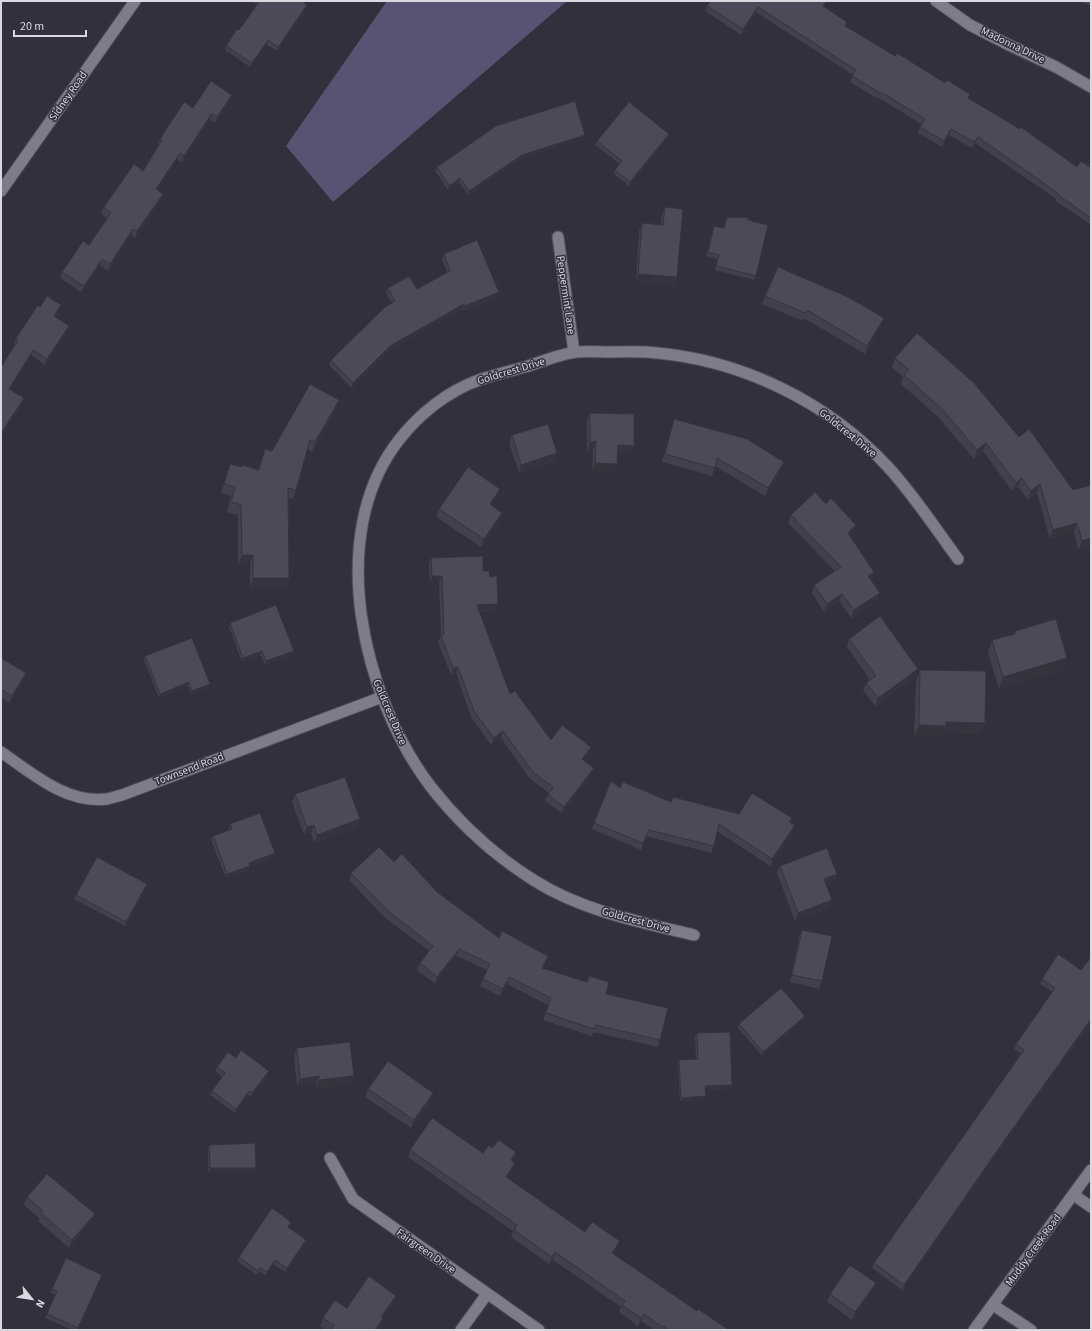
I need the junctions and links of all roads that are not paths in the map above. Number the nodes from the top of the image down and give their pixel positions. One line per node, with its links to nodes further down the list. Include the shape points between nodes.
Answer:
1 (135, 1): 4 (street, Sidney Road)
2 (936, 1): 3 (street, Madonna Drive, via 970,24)
3 (1091, 87)
4 (1, 191)
5 (558, 237): 6 (street, Peppermint Lane)
6 (574, 352): 7 (street, Goldcrest Drive, via 655,352 700,359 754,376 814,406 852,434 887,465 910,492); 8 (street, Goldcrest Drive, via 477,380 449,395 422,416 399,440 380,469 367,500 360,534 358,565 360,605 369,655)
7 (958, 559)
8 (382, 697): 9 (street, Townsend Road, via 107,799 85,798 64,793); 10 (street, Goldcrest Drive, via 405,748 430,785 458,820 491,850 537,882 577,902 619,918)
9 (1, 752)
10 (694, 936)
11 (330, 1158): 15 (street, Fairgreen Drive, via 353,1199)
12 (1091, 1170): 13 (street, Muddy Creek Road)
13 (1074, 1195): 14 (street); 16 (street, Muddy Creek Road)
14 (1091, 1207)
15 (487, 1294): 17 (street); 18 (street, Fairgreen Drive)
16 (993, 1305): 19 (street, Muddy Creek Road); 20 (street)
17 (461, 1330)
18 (539, 1330)
19 (974, 1330)
20 (1031, 1330)

